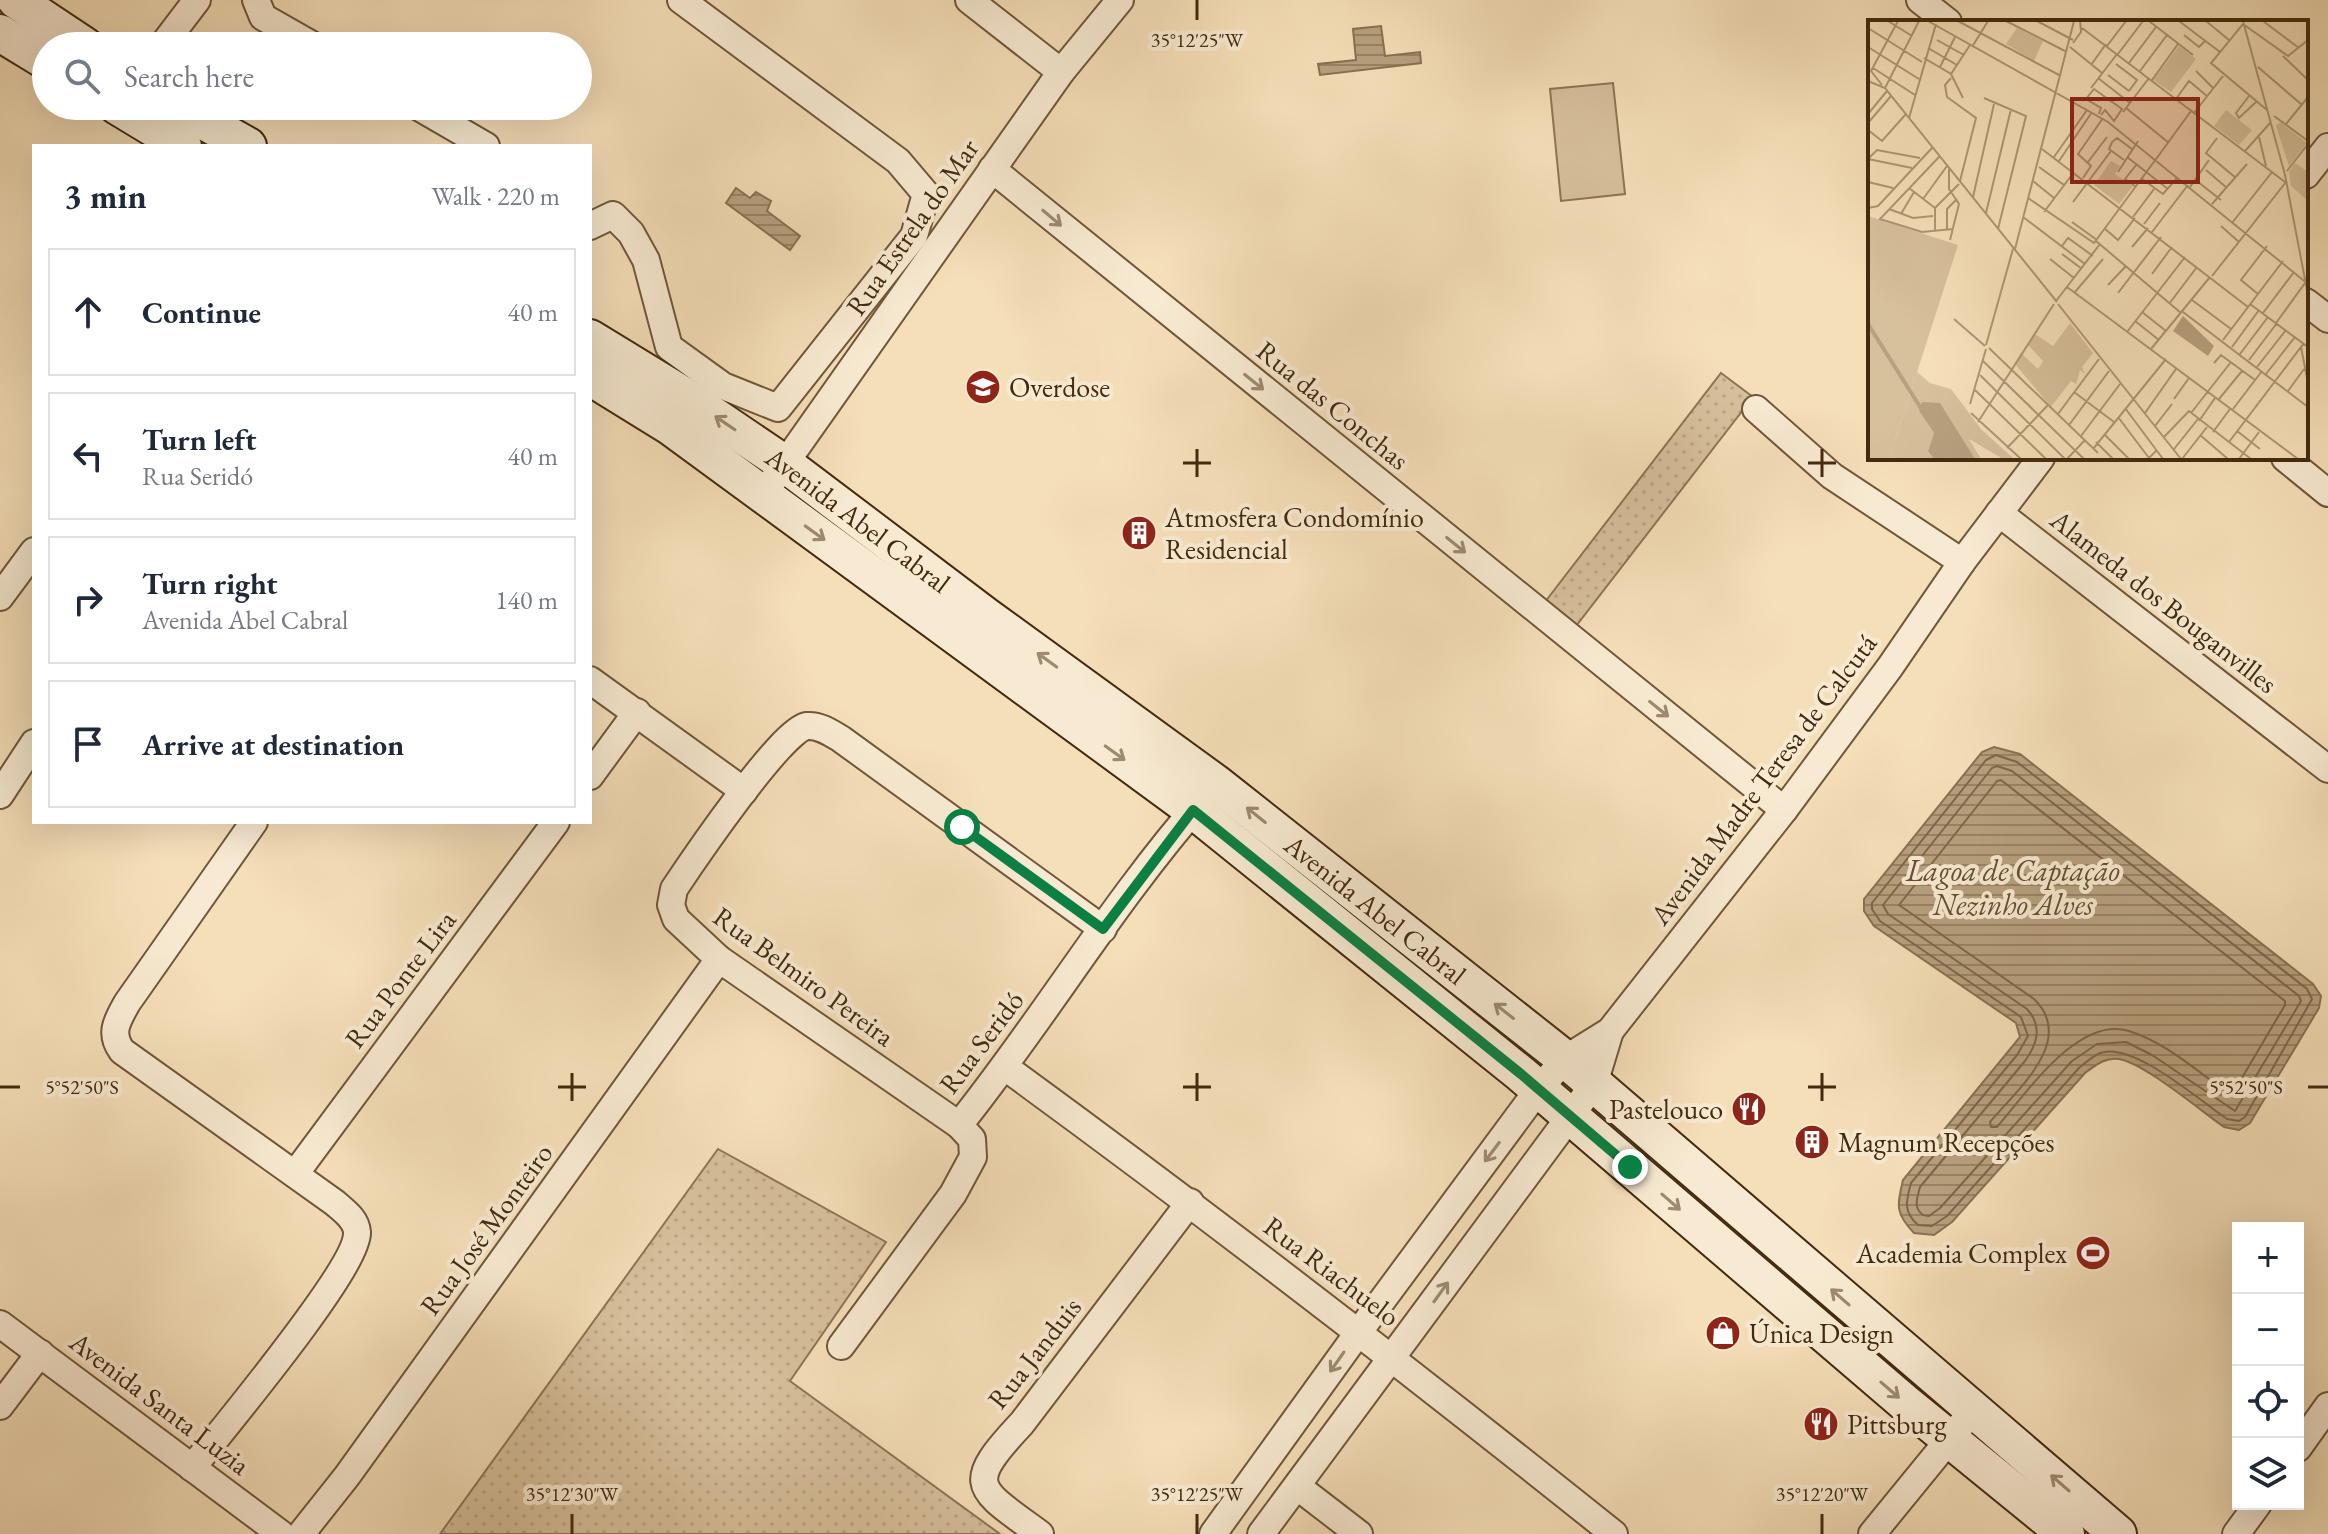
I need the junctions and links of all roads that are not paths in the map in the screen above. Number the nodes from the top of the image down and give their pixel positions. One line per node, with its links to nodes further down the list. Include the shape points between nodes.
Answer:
1 (16, 0): 9 (main road)
2 (256, 0): 11 (street, via 263,17)
3 (681, 0): 24 (street, via 898,161 926,194 914,236 778,408 723,386 669,347 646,260 631,233 613,215)
4 (969, 0): 14 (street)
5 (1120, 0): 14 (street, Rua Estrela do Mar)
6 (1920, 0): 8 (street)
7 (192, 2): 10 (street)
8 (1945, 20)
9 (64, 32)
10 (172, 32)
11 (289, 32)
12 (0, 33): 13 (main road)
13 (32, 52)
14 (1061, 72): 22 (street, Rua Estrela do Mar)
15 (141, 120): 18 (main road)
16 (202, 120): 19 (main road)
17 (441, 120): 20 (street)
18 (180, 144)
19 (244, 144)
20 (483, 144)
21 (2328, 147): 23 (street)
22 (992, 169): 33 (street, Rua Estrela do Mar); 49 (street, Rua das Conchas, one-way to 49)
23 (2308, 172)
24 (592, 225)
25 (2308, 304): 26 (street)
26 (2328, 319)
27 (592, 339): 33 (main road, Avenida Abel Cabral, one-way to 27)
28 (592, 378): 35 (main road, Avenida Abel Cabral)
29 (1756, 409): 38 (street, via 1832,476)
30 (2040, 460): 36 (street, Avenida Madre Teresa de Calcutá)
31 (2055, 460): 36 (street, Avenida Madre Teresa de Calcutá)
32 (2287, 460): 34 (street)
33 (785, 464): 35 (street, Rua Estrela do Mar); 45 (main road, Avenida Abel Cabral, one-way to 33)
34 (2328, 493)
35 (763, 494): 48 (main road, Avenida Abel Cabral, one-way to 48)
36 (2004, 517): 38 (street, Avenida Madre Teresa de Calcutá); 43 (street, Alameda dos Bouganvilles)
37 (32, 554): 39 (street)
38 (1962, 562): 49 (street, Avenida Madre Teresa de Calcutá)
39 (0, 597)
40 (592, 681): 41 (street)
41 (637, 712): 44 (street); 46 (street)
42 (32, 746): 47 (street)
43 (2328, 769)
44 (592, 773)
45 (1217, 784): 48 (street, Rua Seridó); 55 (main road, Avenida Abel Cabral, one-way to 45)
46 (744, 791): 52 (street, Rua Belmiro Pereira, via 790,734 805,726 823,728); 53 (street, Rua Belmiro Pereira, via 671,896 676,919)
47 (0, 795)
48 (1193, 810): 52 (street, Rua Seridó); 58 (main road, Avenida Abel Cabral)
49 (1784, 810): 54 (street, Avenida Madre Teresa de Calcutá)
50 (253, 824): 61 (street, via 152,963 115,1024 115,1042)
51 (555, 824): 61 (street, Rua Ponte Lira)
52 (1103, 929): 56 (street, Rua Seridó)
53 (719, 959): 60 (street, Rua Belmiro Pereira); 76 (street, Rua José Monteiro)
54 (1610, 1031): 55 (street, Avenida Madre Teresa de Calcutá); 57 (street, Avenida Madre Teresa de Calcutá)
55 (1565, 1059): 57 (main road, Avenida Abel Cabral); 58 (street, Avenida Madre Teresa de Calcutá)
56 (1005, 1067): 60 (street, Rua Seridó); 62 (street, Rua Riachuelo)
57 (1594, 1084): 59 (street, Avenida Madre Teresa de Calcutá); 70 (main road, Avenida Abel Cabral, one-way to 57)
58 (1538, 1090): 59 (main road, Avenida Abel Cabral); 64 (street, Avenida Madre Teresa de Calcutá, one-way to 64)
59 (1569, 1116): 67 (street, Avenida Madre Teresa de Calcutá, one-way to 59); 70 (main road, Avenida Abel Cabral, one-way to 70, via 1904,1402)
60 (959, 1125): 65 (street, Rua Seridó, via 972,1139 967,1171)
61 (295, 1174): 72 (street, via 348,1214 355,1223 356,1244 330,1290)
62 (1190, 1202): 64 (street, Rua Riachuelo); 77 (street, Rua Janduis, via 985,1468 984,1486 995,1501)
63 (0, 1324): 66 (street, Avenida Santa Luzia)
64 (1358, 1333): 67 (street, Rua Riachuelo); 78 (street, Avenida Madre Teresa de Calcutá, one-way to 78)
65 (841, 1346)
66 (40, 1353): 68 (street); 72 (street, Avenida Santa Luzia)
67 (1393, 1358): 73 (street, Avenida Madre Teresa de Calcutá); 81 (street, Rua Riachuelo)
68 (0, 1406)
69 (2328, 1406): 71 (street)
70 (1962, 1425): 82 (street); 83 (main road, Avenida Abel Cabral); 84 (main road, Avenida Abel Cabral, one-way to 70)
71 (2304, 1440)
72 (192, 1468): 75 (street, Avenida Santa Luzia)
73 (1298, 1487): 79 (street, Avenida Madre Teresa de Calcutá); 80 (street)
74 (2254, 1510): 85 (street)
75 (281, 1534)
76 (301, 1534)
77 (1040, 1534)
78 (1213, 1534)
79 (1261, 1534)
80 (1359, 1534)
81 (1614, 1534)
82 (1872, 1534)
83 (2066, 1534)
84 (2118, 1534)
85 (2236, 1534)

